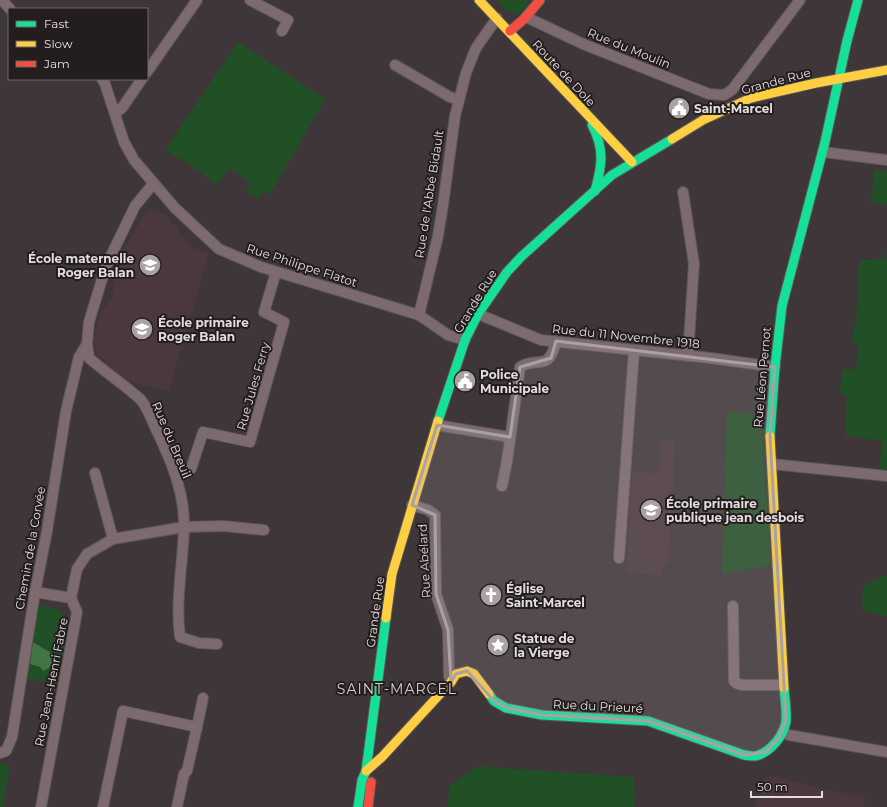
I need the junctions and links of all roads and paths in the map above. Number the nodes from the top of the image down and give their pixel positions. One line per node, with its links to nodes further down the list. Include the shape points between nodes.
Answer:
1 (2, 0): 8 (street)
2 (198, 0): 15 (street)
3 (250, 0): 11 (street, via 288,20)
4 (479, 0): 10 (main road, Route de Dole)
5 (540, 0): 9 (main road)
6 (800, 0): 9 (street, Rue du Moulin, via 732,90 724,95 708,94 583,44)
7 (858, 0): 16 (main road, Rue Léon Pernot)
8 (6, 8)
9 (526, 17): 12 (main road)
10 (497, 18): 12 (main road, Route de Dole); 19 (street, Rue de l'Abbé Bidault, via 476,48)
11 (282, 31)
12 (510, 31): 20 (main road, Route de Dole)
13 (396, 65): 19 (street)
14 (887, 70): 16 (main road, Grande Rue)
15 (148, 71)
16 (839, 79): 22 (main road, Rue Léon Pernot); 24 (main road, Grande Rue, via 751,98 704,120)
17 (103, 80): 21 (street, Rue Philippe Flatot)
18 (141, 80): 21 (street, via 122,108)
19 (459, 100): 30 (street, Rue de l'Abbé Bidault, via 452,134 444,205)
20 (584, 111): 24 (main road, Route de Dole); 26 (main road, via 601,143 602,163)
21 (115, 113): 25 (street, Rue Philippe Flatot, via 124,142)
22 (823, 152): 23 (street); 36 (main road, Rue Léon Pernot, via 782,306)
23 (887, 160)
24 (632, 162): 26 (main road, Grande Rue, via 612,175)
25 (153, 184): 28 (street, Rue Philippe Flatot, via 219,249); 33 (street, Rue du Breuil, via 135,206 106,266 89,322)
26 (595, 191): 29 (main road, Grande Rue, via 506,272)
27 (683, 192): 35 (street, via 694,264)
28 (276, 272): 30 (street, Rue Philippe Flatot); 41 (street, Rue Jules Ferry, via 264,312 284,322 250,442 203,432 191,469)
29 (478, 314): 31 (main road, Grande Rue); 32 (street, Rue du 11 Novembre 1918, via 541,340)
30 (419, 315): 31 (street, Rue Philippe Flatot, via 448,335)
31 (465, 340): 37 (main road, Grande Rue)
32 (556, 341): 34 (street, Rue du 11 Novembre 1918); 38 (street, via 551,358 520,367)
33 (87, 344): 41 (street, Rue du Breuil, via 89,358 142,401); 49 (street, Chemin de la Corvée, via 79,357 66,411)
34 (634, 350): 35 (street, Rue du 11 Novembre 1918); 48 (street)
35 (688, 356): 36 (street, Rue du 11 Novembre 1918)
36 (774, 367): 39 (main road, Rue Léon Pernot, via 770,435)
37 (437, 425): 38 (street); 44 (main road, Grande Rue)
38 (510, 437): 43 (street)
39 (772, 464): 42 (street); 54 (main road, Rue Léon Pernot)
40 (95, 473): 47 (street)
41 (176, 475): 45 (street, Rue du Breuil)
42 (887, 476)
43 (502, 486)
44 (412, 505): 53 (street, Rue Abélard, via 435,515 436,594 448,630); 60 (main road, Grande Rue, via 392,574)
45 (184, 527): 46 (street, via 223,526); 47 (street); 52 (street, Rue du Breuil, via 179,593 180,637 199,643)
46 (264, 530)
47 (113, 539): 50 (street, via 87,554 77,570)
48 (619, 558)
49 (35, 592): 50 (street); 59 (street, Chemin de la Corvée, via 12,737 6,751)
50 (71, 598): 61 (street, Rue Jean-Henri Fabre, via 77,612)
51 (732, 606): 54 (street, via 734,681 742,685)
52 (217, 644)
53 (451, 682): 57 (main road, Rue du Prieuré, via 456,674 467,671 474,674 494,701 506,708 542,714 648,721 751,756 766,752); 60 (main road)
54 (784, 685): 57 (main road, Rue Léon Pernot, via 786,721)
55 (203, 698): 56 (street)
56 (197, 727): 62 (street, via 123,711); 63 (street)
57 (781, 735): 58 (street)
58 (887, 752)
59 (0, 753)
60 (366, 771): 64 (main road, Grande Rue); 65 (main road, Grande Rue, via 371,781)
61 (41, 807)
62 (103, 807)
63 (177, 807)
64 (358, 807)
65 (368, 807)

